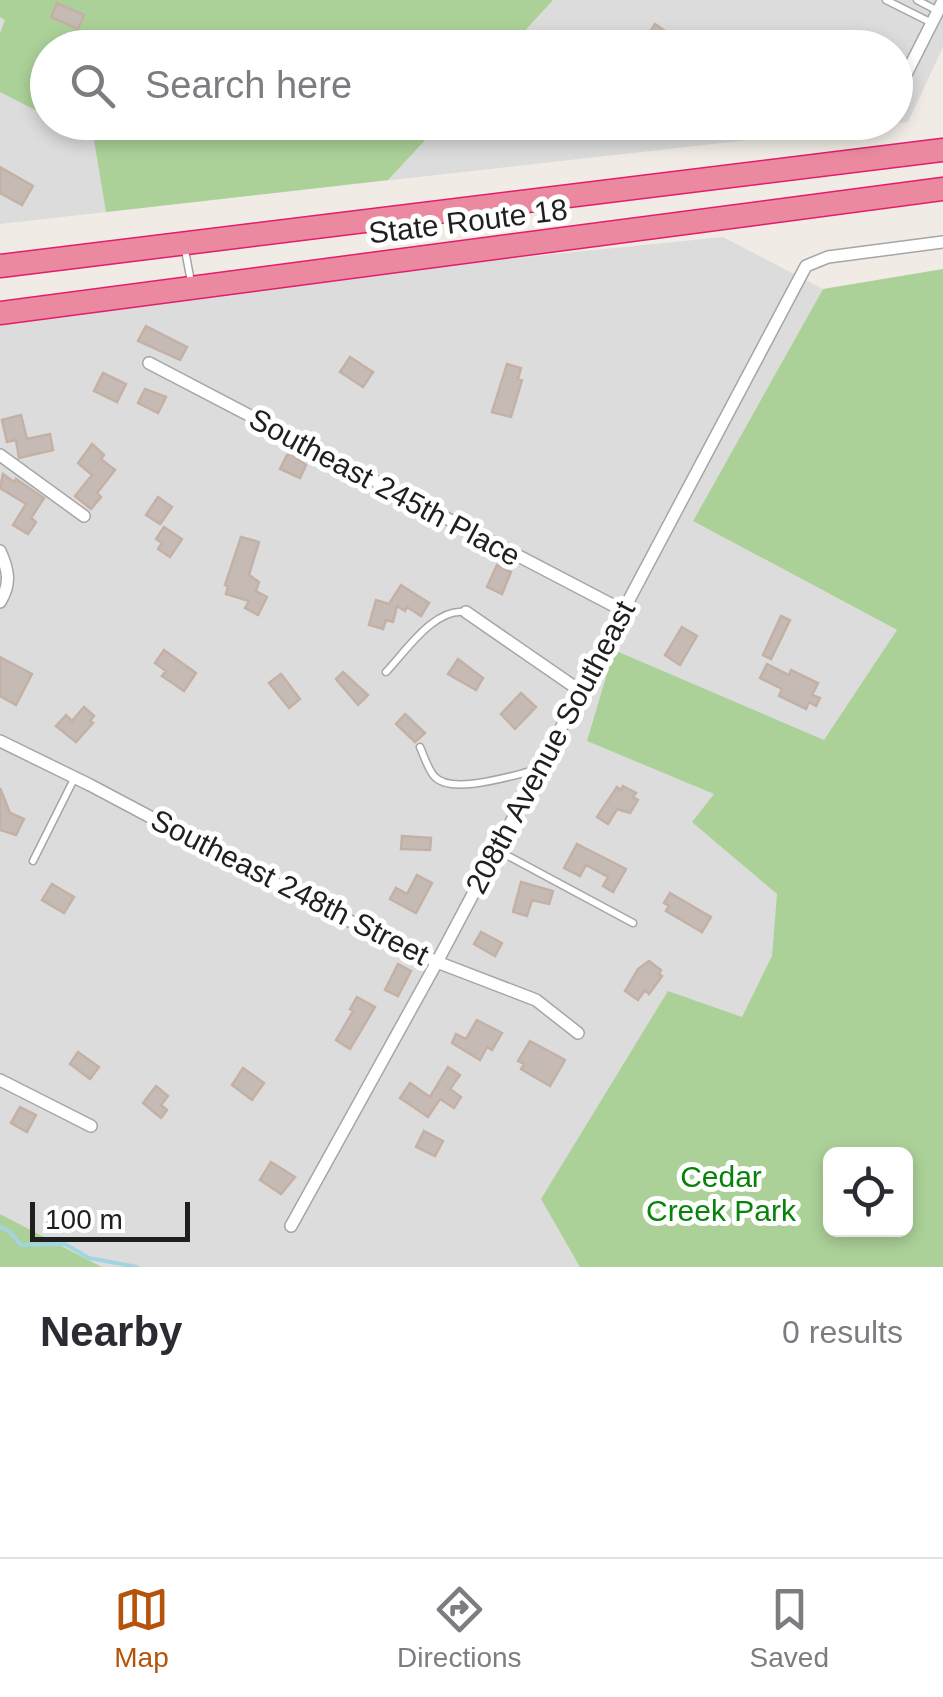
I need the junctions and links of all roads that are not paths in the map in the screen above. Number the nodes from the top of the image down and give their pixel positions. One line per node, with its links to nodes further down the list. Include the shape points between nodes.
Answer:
1 (886, 0): 3 (lane)
2 (917, 0): 3 (lane)
3 (938, 12): 4 (street)
4 (913, 61)
5 (943, 150): 8 (highway, State Route 18)
6 (943, 189): 10 (highway, State Route 18)
7 (943, 242): 17 (street, 208th Avenue Southeast, via 828,257 806,266)
8 (184, 245): 9 (highway, State Route 18); 10 (lane)
9 (0, 266)
10 (192, 288): 11 (highway, State Route 18)
11 (0, 313)
12 (149, 363): 17 (street, Southeast 245th Place)
13 (0, 455): 14 (street)
14 (84, 516)
15 (0, 552): 16 (street, via 8,570)
16 (0, 602)
17 (622, 610): 20 (street, 208th Avenue Southeast)
18 (466, 612): 19 (lane, via 452,610 437,619); 20 (street)
19 (386, 672)
20 (579, 690): 23 (street, 208th Avenue Southeast)
21 (0, 741): 24 (street, Southeast 248th Street)
22 (420, 747): 23 (lane, via 444,784)
23 (537, 770): 25 (street, 208th Avenue Southeast)
24 (74, 778): 26 (lane); 28 (street, Southeast 248th Street)
25 (496, 850): 27 (lane); 28 (street, 208th Avenue Southeast)
26 (33, 861)
27 (633, 923)
28 (437, 962): 29 (street, Southeast 248th Street, via 536,1000); 32 (street, 208th Avenue Southeast)
29 (578, 1033)
30 (0, 1080): 31 (street)
31 (91, 1126)
32 (291, 1226)

